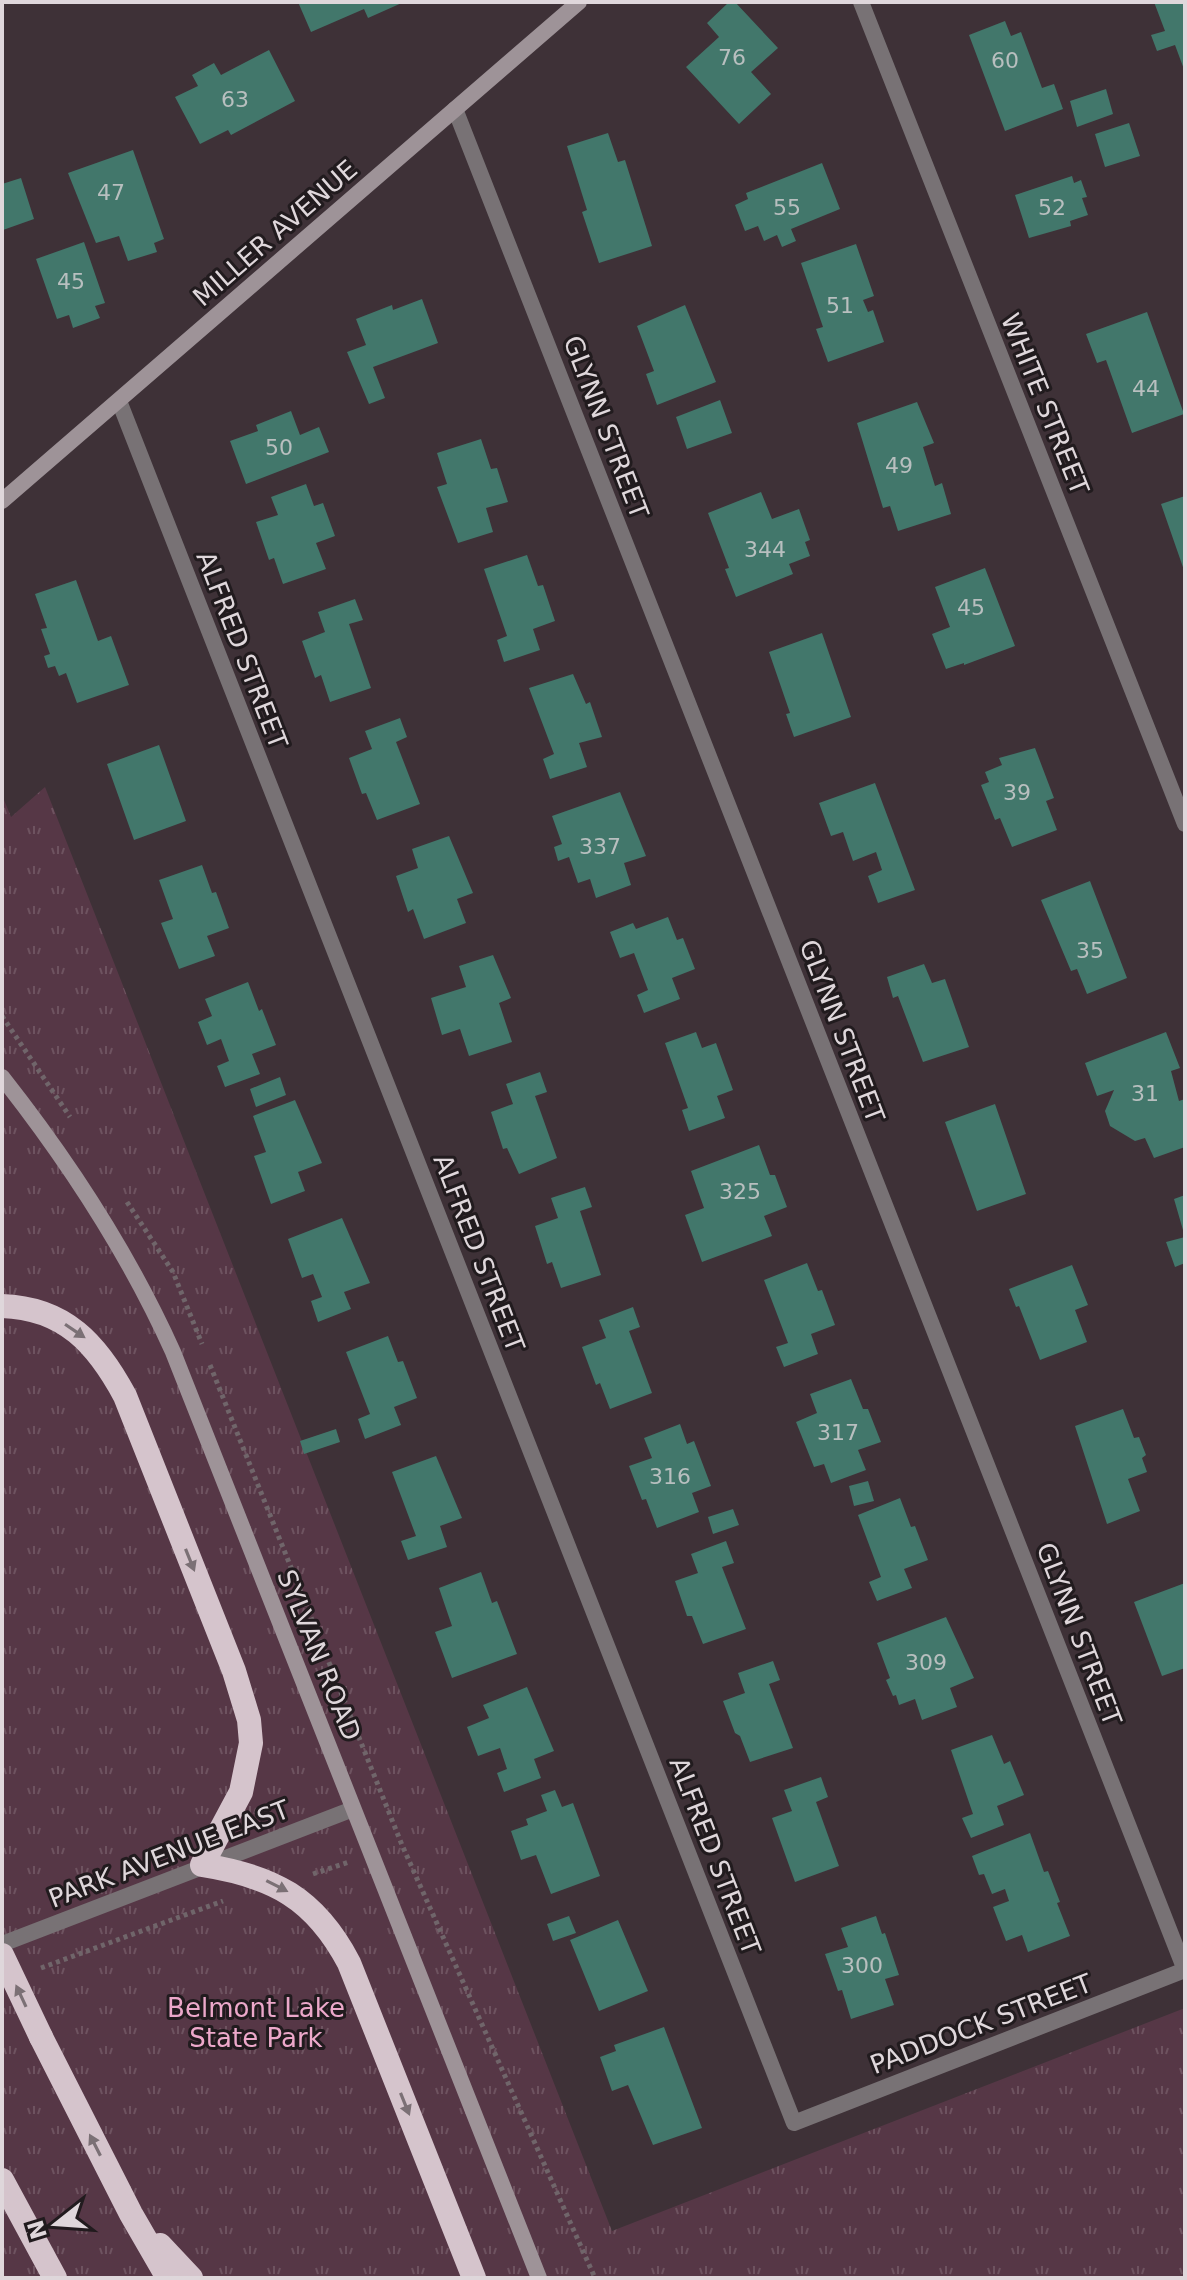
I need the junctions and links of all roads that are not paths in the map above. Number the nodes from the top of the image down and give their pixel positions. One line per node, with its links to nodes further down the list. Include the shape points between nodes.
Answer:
1 (579, 2): 3 (street, MILLER AVENUE)
2 (861, 2): 6 (street, WHITE STREET)
3 (455, 109): 4 (street, MILLER AVENUE); 13 (street, GLYNN STREET)
4 (119, 401): 5 (street, MILLER AVENUE); 14 (street, ALFRED STREET)
5 (2, 501)
6 (1185, 824)
7 (2, 1077): 9 (street, SYLVAN ROAD, via 88,1195 161,1325)
8 (2, 1306): 10 (highway, one-way to 10, via 33,1311 75,1330 112,1372 238,1682 249,1720 247,1769 237,1800)
9 (353, 1809): 10 (street, PARK AVENUE EAST); 21 (street, SYLVAN ROAD)
10 (202, 1865): 11 (street, PARK AVENUE EAST); 20 (highway, one-way to 20, via 280,1886 321,1919 336,1939)
11 (2, 1944)
12 (2, 1955): 16 (highway, one-way to 12, bridge)
13 (1185, 1970): 14 (street, PADDOCK STREET)
14 (794, 2123)
15 (2, 2180): 17 (highway)
16 (131, 2214): 18 (highway); 19 (highway)
17 (55, 2278)
18 (168, 2278)
19 (191, 2278)
20 (474, 2278)
21 (539, 2278)

